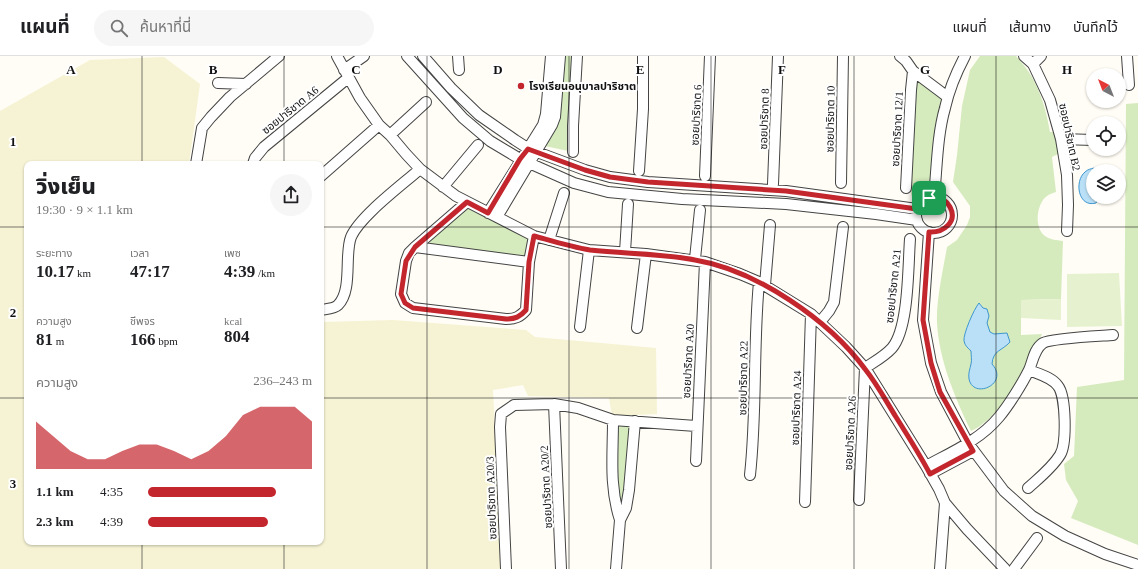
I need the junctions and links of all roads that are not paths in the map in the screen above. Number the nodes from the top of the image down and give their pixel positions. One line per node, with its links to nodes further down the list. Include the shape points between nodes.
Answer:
1 (278, 56): 24 (street)
2 (336, 56): 22 (street)
3 (364, 56): 22 (street, ซอยปาริชาต A6)
4 (407, 56): 37 (street, via 463,118 490,141)
5 (424, 56): 33 (street, via 451,88 479,115)
6 (458, 56): 20 (street)
7 (551, 56): 33 (street, via 546,114)
8 (560, 56): 33 (street, via 555,117 552,125)
9 (577, 56): 34 (street, via 572,126)
10 (643, 56): 39 (street)
11 (710, 56): 41 (street, ซอยปาริชาต 6)
12 (778, 56): 43 (street, ซอยปาริชาต 8)
13 (843, 56): 42 (street, ซอยปาริชาต 10)
14 (900, 56): 21 (street)
15 (965, 56): 47 (street, via 944,109)
16 (1024, 56): 19 (street, ซอยปาริชาต B2)
17 (1041, 56): 19 (street)
18 (1127, 56): 25 (street)
19 (1033, 64): 30 (street, ซอยปาริชาต B2, via 1050,100)
20 (459, 70)
21 (913, 71): 26 (street); 45 (street, ซอยปาริชาต 12/1)
22 (346, 74): 28 (street); 36 (street, ซอยปาริชาต A6, via 264,147)
23 (218, 83): 24 (street)
24 (246, 84): 35 (street, via 210,117 202,128)
25 (1129, 85)
26 (945, 95)
27 (426, 102): 29 (street)
28 (379, 125): 29 (street); 40 (street)
29 (390, 135): 38 (street)
30 (1061, 139): 31 (street); 57 (street, ซอยปาริชาต B2, via 1067,175)
31 (1086, 140)
32 (478, 145): 44 (street)
33 (532, 150): 37 (street); 50 (street, via 610,177 786,191)
34 (573, 152)
35 (196, 161)
36 (254, 161)
37 (525, 161): 52 (street); 53 (street); 54 (street, via 574,184 608,192 682,199 786,204)
38 (420, 169): 44 (street); 70 (street, via 360,223 348,246 345,293 338,305)
39 (639, 171)
40 (324, 173)
41 (705, 176)
42 (841, 183)
43 (774, 184)
44 (443, 187): 48 (street)
45 (906, 188)
46 (564, 193): 61 (street)
47 (934, 197): 50 (street, via 924,200); 58 (street, via 946,202 952,214 948,227 936,233)
48 (467, 202): 52 (street); 62 (street)
49 (628, 204): 64 (street)
50 (917, 209): 54 (street)
51 (700, 210): 66 (street)
52 (488, 213): 53 (street)
53 (498, 218): 59 (street)
54 (917, 220): 58 (street, via 920,226)
55 (770, 225): 69 (street, ซอยปาริชาต A22)
56 (843, 226): 72 (street, via 834,302)
57 (1067, 231)
58 (929, 232): 82 (street, via 923,320 931,363 940,392)
59 (534, 236): 61 (street); 67 (street)
60 (910, 239): 76 (street, ซอยปาริชาต A21, via 904,319 900,334 892,347)
61 (549, 240): 63 (street)
62 (415, 247): 67 (street); 67 (street, via 406,261 401,294 405,303 413,308 515,319 526,310)
63 (589, 250): 64 (street); 73 (street)
64 (625, 252): 65 (street)
65 (646, 254): 66 (street); 74 (street)
66 (695, 259): 68 (street)
67 (529, 262)
68 (705, 262): 69 (street); 81 (street, ซอยปาริชาต A20)
69 (762, 284): 71 (street); 85 (street, ซอยปาริชาต A22, via 756,311 753,449)
70 (326, 309)
71 (811, 314): 72 (street); 88 (street, ซอยปาริชาต A24)
72 (820, 322): 76 (street)
73 (580, 327)
74 (637, 328)
75 (1113, 335): 77 (street, via 1043,343 1036,351)
76 (865, 368): 84 (street); 87 (street, ซอยปาริชาต A26)
77 (1029, 370): 82 (street, via 999,416); 86 (street, via 1051,379 1058,385 1063,402 1065,436 1063,450 1059,456)
78 (554, 404): 79 (street, via 578,408); 93 (street, ซอยปาริชาต A20/3, via 514,405 501,414); 94 (street, ซอยปาริชาต A20/2)
79 (613, 420): 80 (street); 90 (street, via 612,487)
80 (635, 421): 81 (street); 90 (street, via 629,490 626,508)
81 (696, 426): 83 (street, ซอยปาริชาต A20)
82 (971, 447): 84 (street); 92 (street, via 1004,491 1032,516 1065,536)
83 (696, 461)
84 (928, 470): 89 (street)
85 (750, 475)
86 (1028, 488)
87 (858, 500)
88 (805, 502)
89 (945, 503): 96 (street); 97 (street)
90 (620, 520): 95 (street)
91 (1037, 538): 98 (street)
92 (1138, 565)
93 (506, 569)
94 (561, 569)
95 (616, 569)
96 (940, 569)
97 (1005, 569)
98 (1014, 569)

